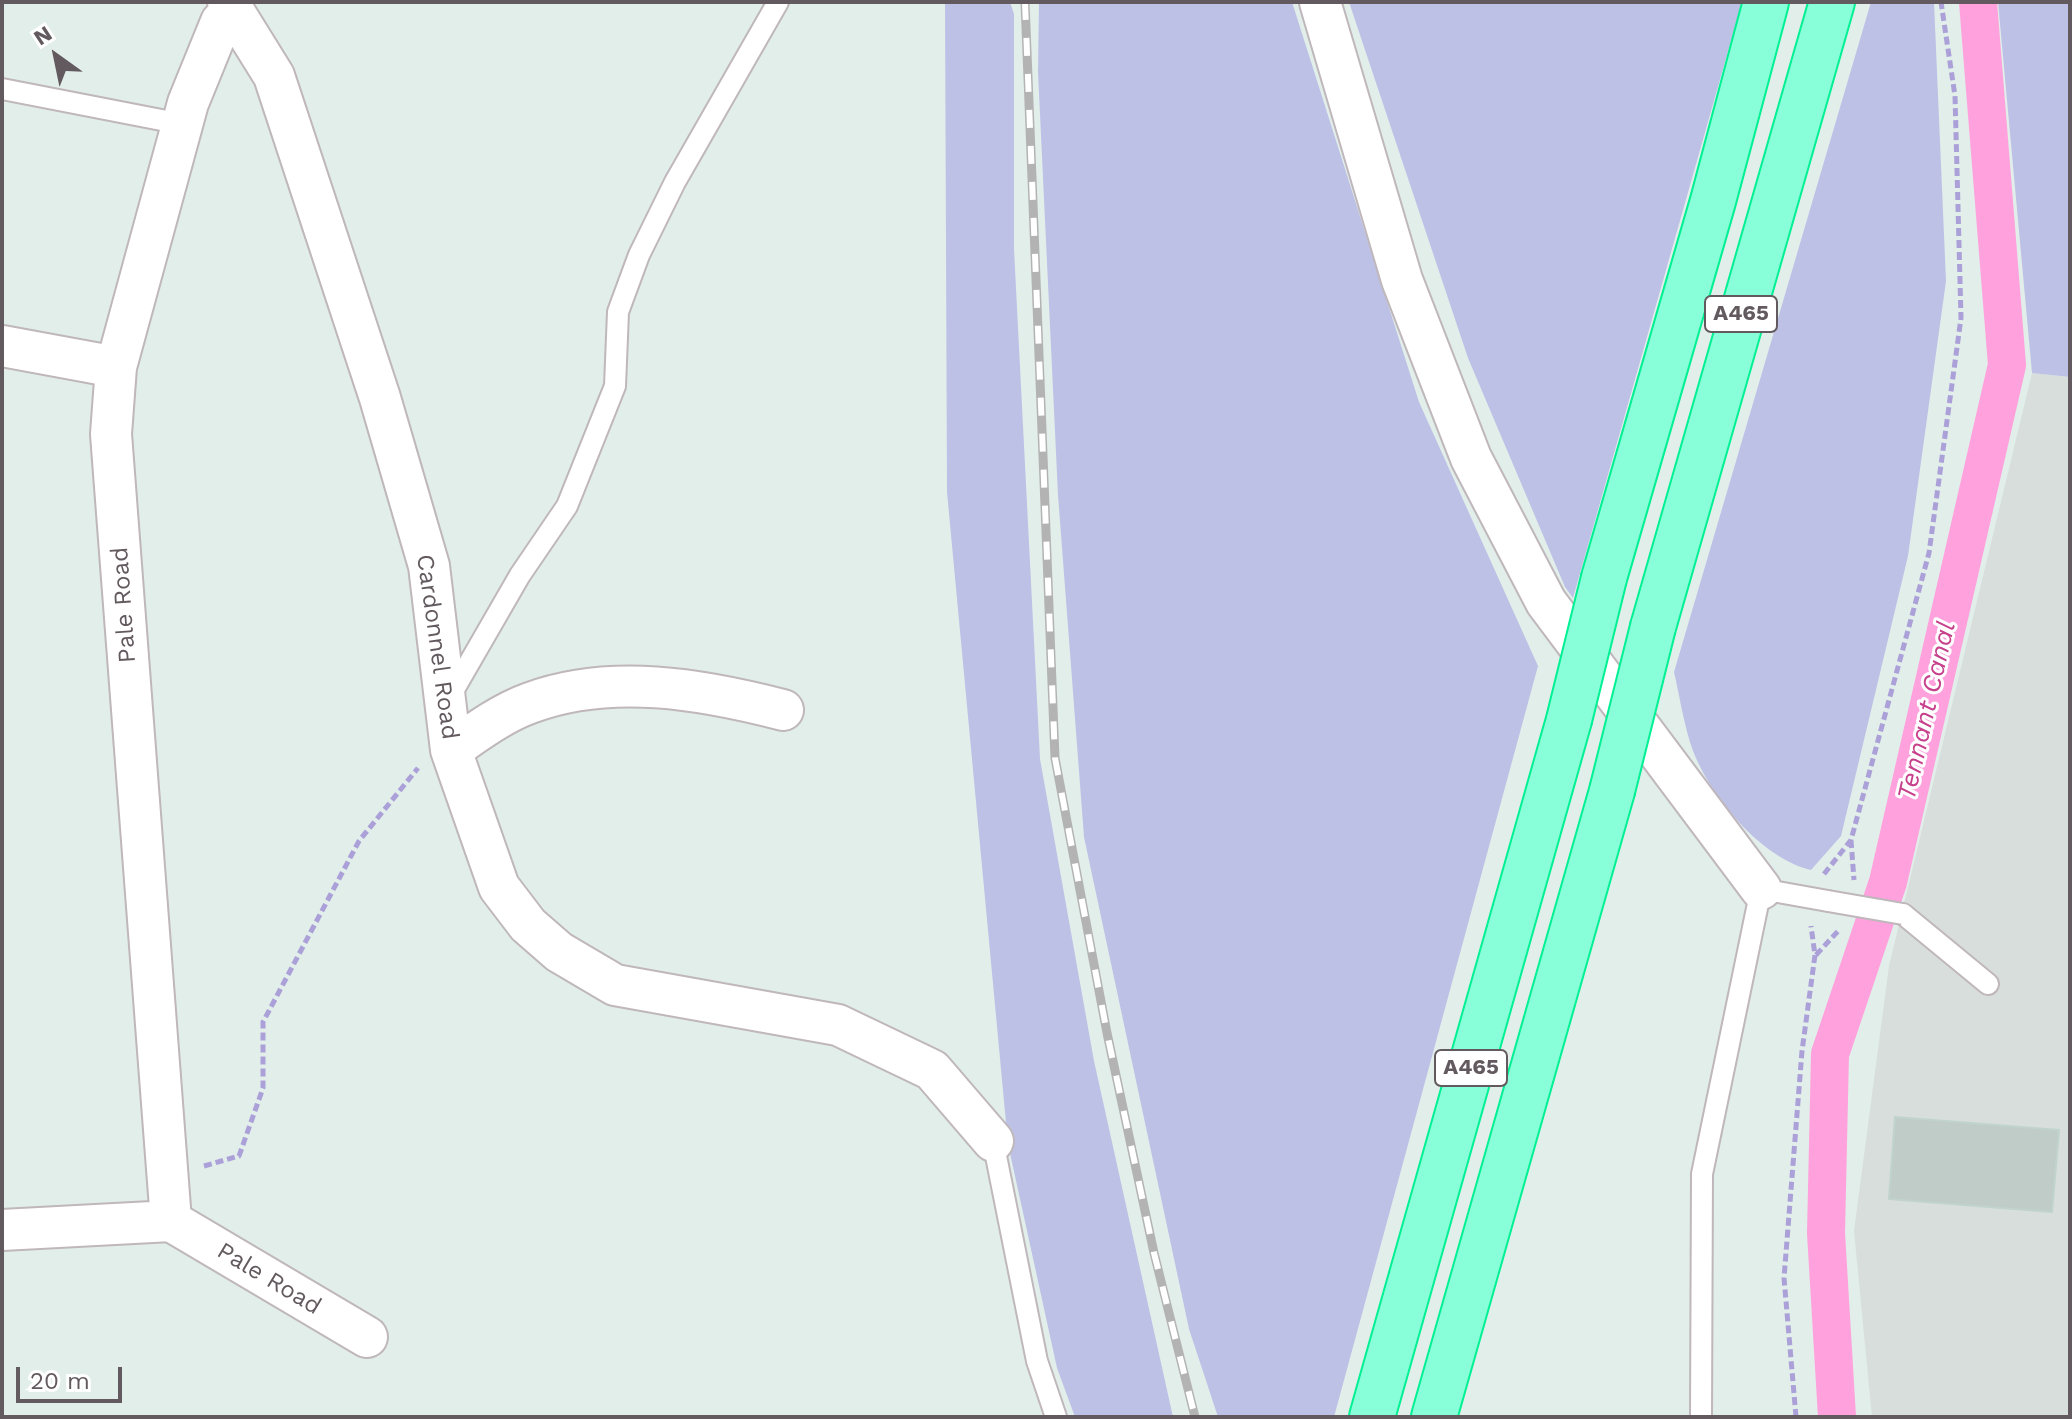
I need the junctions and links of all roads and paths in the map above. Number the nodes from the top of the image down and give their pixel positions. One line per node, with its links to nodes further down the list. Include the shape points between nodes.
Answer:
1 (778, 2): 11 (lane, via 639,255 618,312 615,386 567,506 520,575)
2 (1320, 2): 14 (street, via 1402,280 1471,458 1546,602)
3 (1766, 2): 23 (highway, A465, bridge)
4 (1832, 2): 24 (highway, A465, bridge)
5 (1941, 2): 15 (path, via 1955,96 1961,318 1929,553 1851,840)
6 (231, 6): 8 (street, Pale Road); 11 (street, Cardonnel Road, via 274,76 380,398 429,566)
7 (2, 89): 8 (lane)
8 (182, 124): 10 (street, Pale Road)
9 (2, 346): 10 (street)
10 (116, 367): 18 (street, Pale Road, via 111,434)
11 (443, 709): 13 (street, Cardonnel Road)
12 (783, 710): 13 (street, via 708,691 600,687 529,703)
13 (451, 750): 17 (street, Cardonnel Road, via 499,887 528,925 559,952 615,985 838,1025 932,1070); 18 (path, via 428,756 359,841 263,1022 263,1088 239,1156)
14 (1761, 889): 15 (lane); 25 (lane, via 1702,1174)
15 (1807, 896): 16 (lane, bridge, via 1903,914); 26 (path, via 1815,955 1784,1278)
16 (1988, 984)
17 (993, 1141): 22 (lane, via 1037,1361)
18 (168, 1176): 19 (street, Pale Road)
19 (171, 1221): 20 (street); 21 (street, Pale Road)
20 (2, 1230)
21 (367, 1337)
22 (1056, 1417)
23 (1372, 1417)
24 (1434, 1417)
25 (1701, 1417)
26 (1796, 1417)

